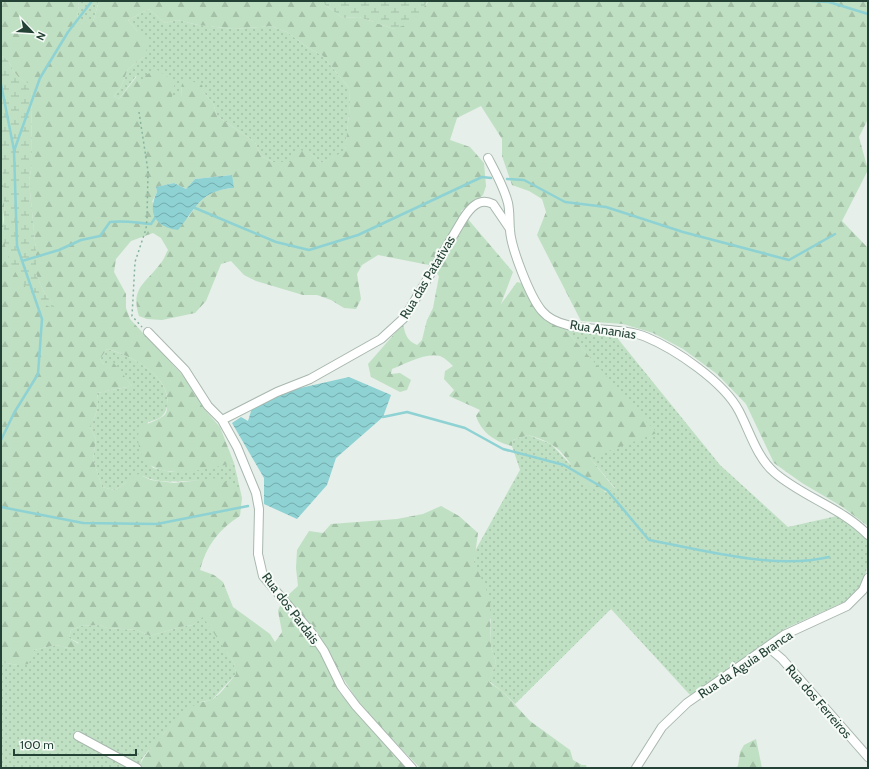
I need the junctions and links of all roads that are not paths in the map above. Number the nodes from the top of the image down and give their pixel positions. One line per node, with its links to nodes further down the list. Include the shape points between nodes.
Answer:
1 (488, 158): 2 (street, Rua Ananias, via 505,194)
2 (510, 230): 4 (street, Rua das Patativas, via 493,204 475,204 463,219 407,314 381,339 310,379 277,392); 5 (street, Rua Ananias, via 529,289 546,315 567,324 636,333 671,349 704,373 733,402 765,462 775,473 850,520)
3 (148, 332): 4 (street, Rua dos Pardais, via 185,370 208,406)
4 (222, 420): 11 (street, Rua dos Pardais, via 237,447 256,493 258,554 263,576 311,632 356,706)
5 (868, 535)
6 (868, 578): 7 (street, Rua da Águia Branca, via 863,590 847,606 788,633)
7 (769, 648): 9 (street, Rua dos Ferreiros, via 790,668); 12 (street, Rua da Águia Branca, via 687,703 671,717)
8 (78, 736): 10 (street)
9 (868, 757)
10 (137, 768)
11 (412, 768)
12 (636, 768)

